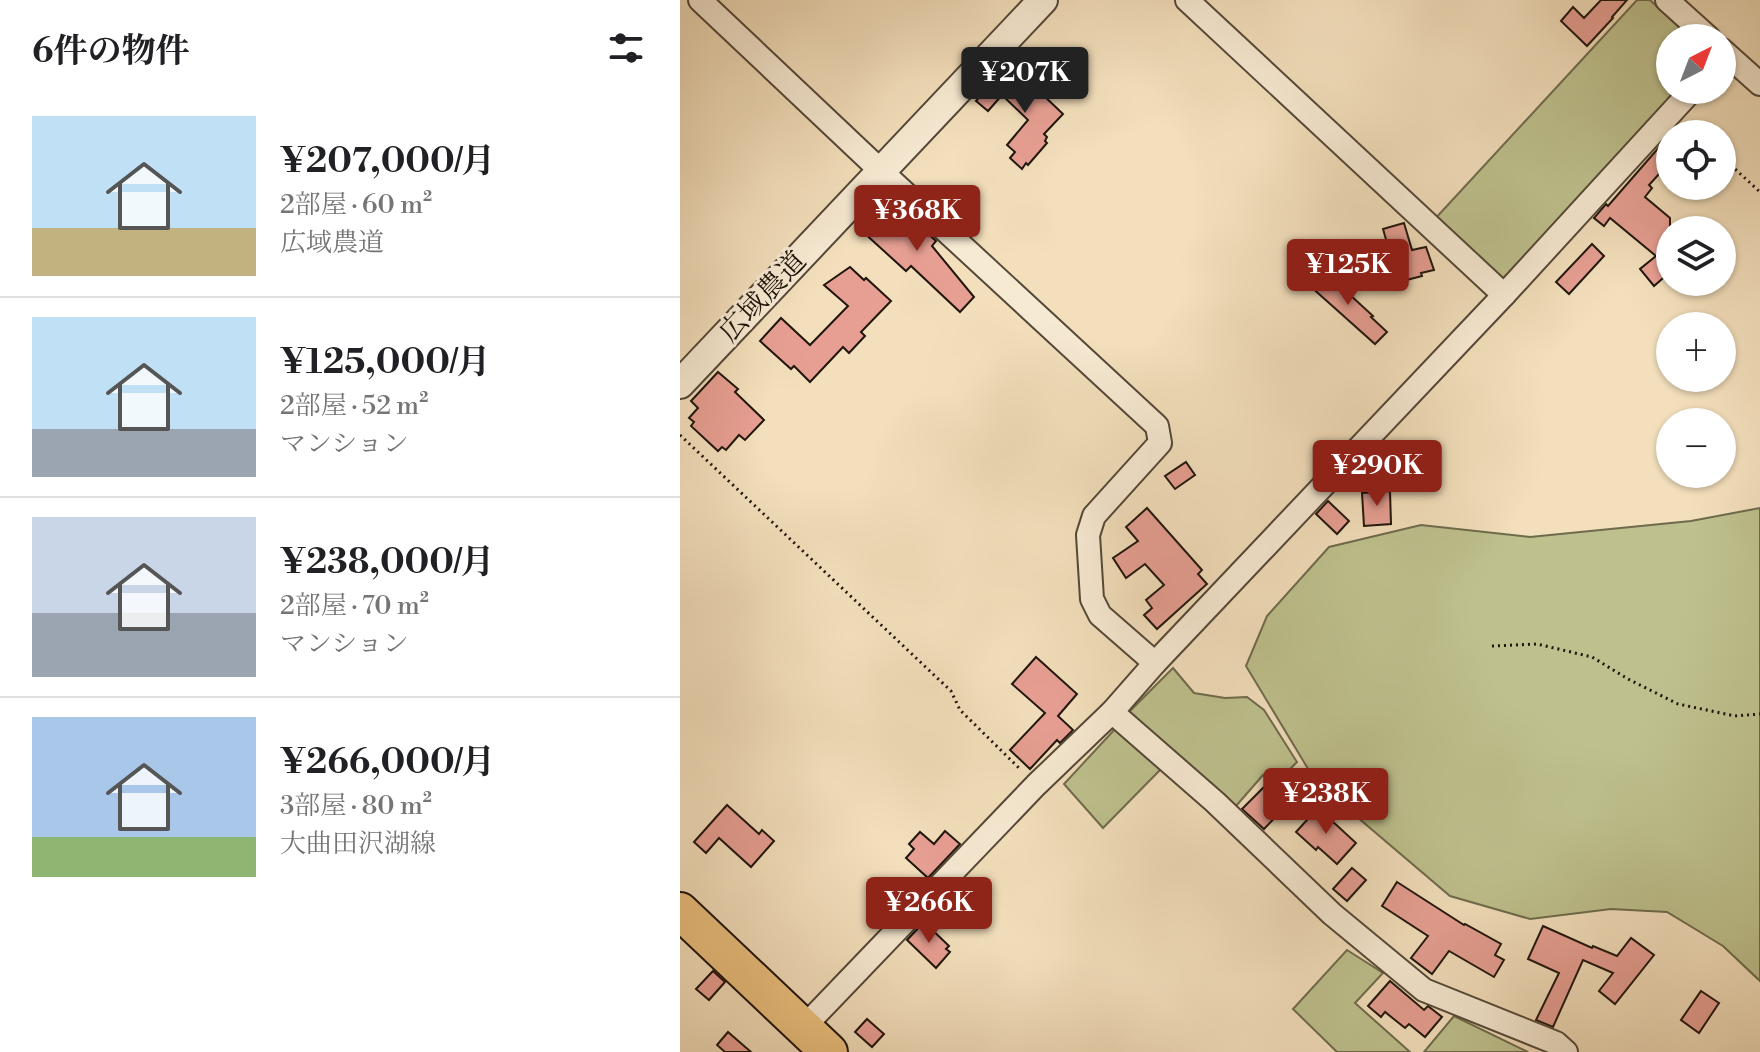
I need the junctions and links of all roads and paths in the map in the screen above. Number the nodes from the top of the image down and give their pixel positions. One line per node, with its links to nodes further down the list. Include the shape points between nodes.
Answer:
1 (700, 0): 10 (street)
2 (1043, 0): 10 (street, 広域農道)
3 (1187, 0): 12 (street)
4 (1667, 0): 5 (street)
5 (1694, 24)
6 (1736, 65): 7 (street)
7 (1760, 84)
8 (1679, 104): 12 (street)
9 (1736, 170): 11 (path)
10 (881, 171): 13 (street, 広域農道); 16 (street, via 1157,426 1160,443 1094,516 1088,535 1092,599 1100,615)
11 (1760, 192)
12 (1504, 295): 16 (street)
13 (680, 384)
14 (680, 435): 19 (path, via 951,691 960,710)
15 (1492, 646): 18 (path, via 1537,644 1592,657 1678,704 1735,716)
16 (1155, 663): 17 (street)
17 (1112, 712): 19 (street); 23 (street, via 1332,914 1424,990 1556,1043)
18 (1760, 714)
19 (1036, 785): 21 (street)
20 (680, 911): 21 (main road)
21 (803, 1028): 22 (main road)
22 (829, 1052)
23 (1566, 1052)

